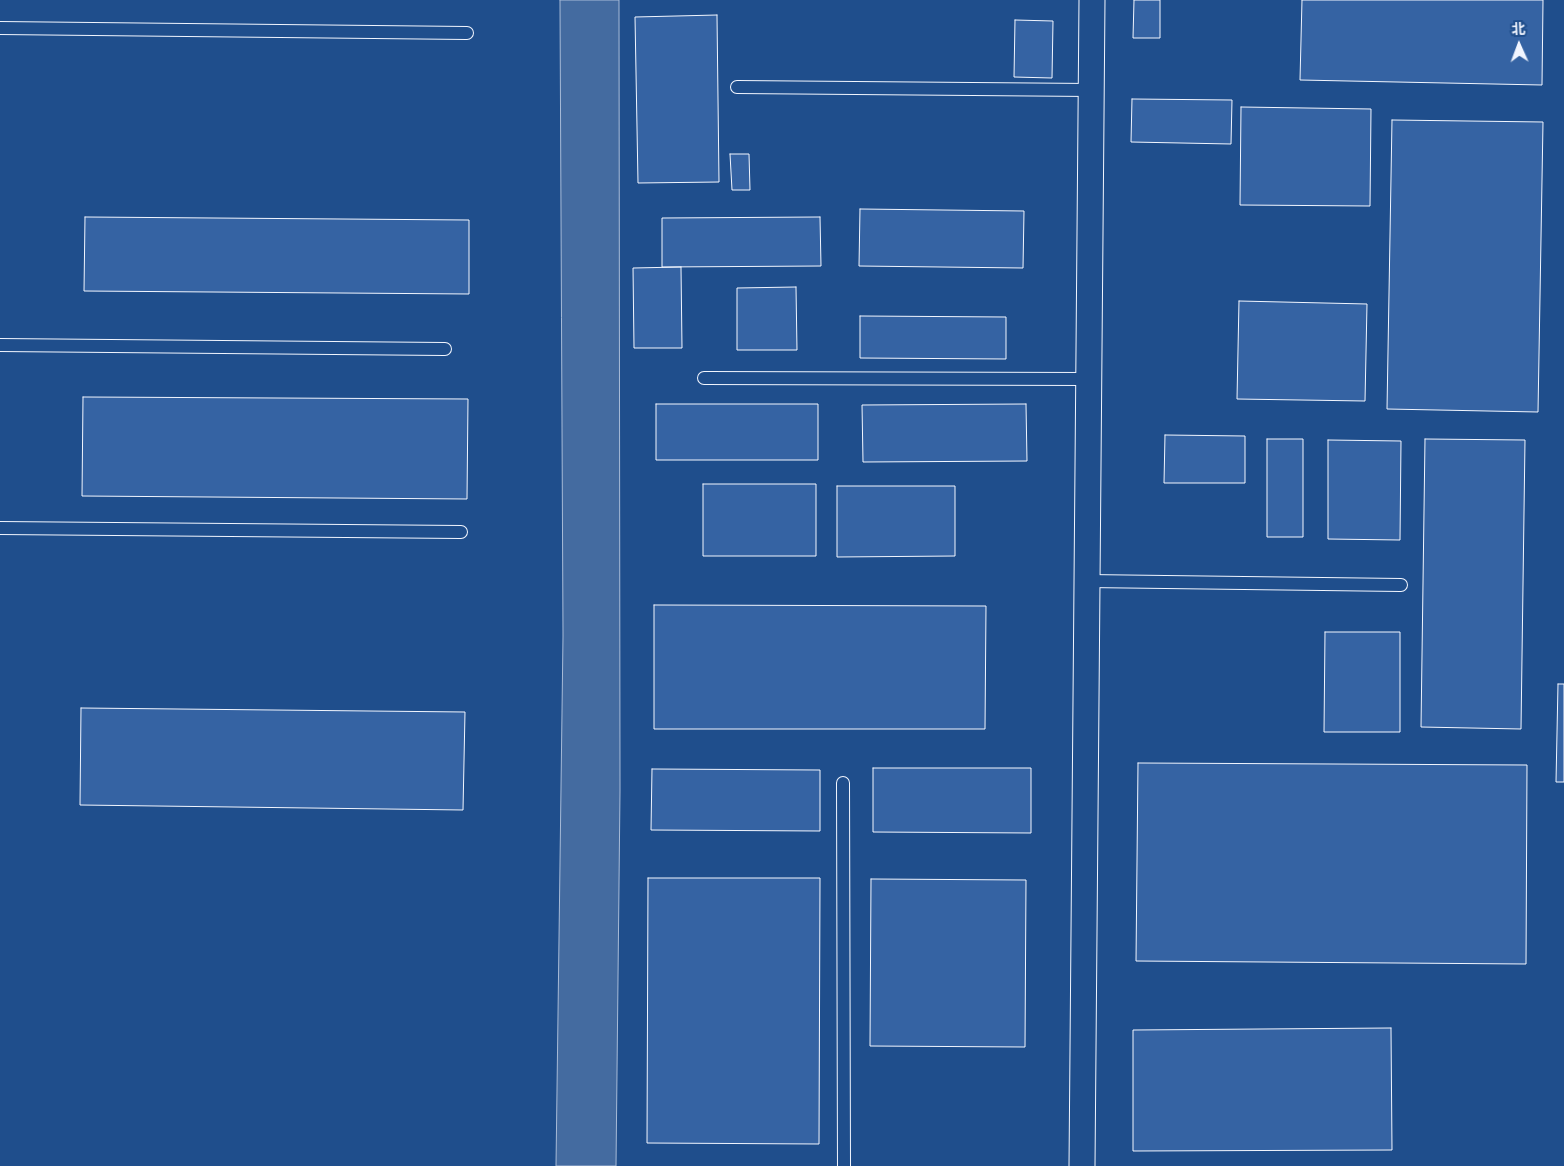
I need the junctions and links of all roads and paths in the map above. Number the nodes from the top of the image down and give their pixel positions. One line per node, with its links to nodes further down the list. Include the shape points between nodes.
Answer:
1 (1092, 0): 5 (street)
2 (0, 28): 3 (lane)
3 (467, 32)
4 (737, 87): 5 (lane)
5 (1091, 90): 9 (street)
6 (0, 345): 7 (lane)
7 (445, 349)
8 (704, 378): 9 (lane)
9 (1088, 378): 12 (street)
10 (0, 528): 11 (lane)
11 (461, 532)
12 (1087, 582): 13 (lane); 16 (street)
13 (1401, 584)
14 (843, 783): 15 (lane)
15 (844, 1166)
16 (1082, 1166)

